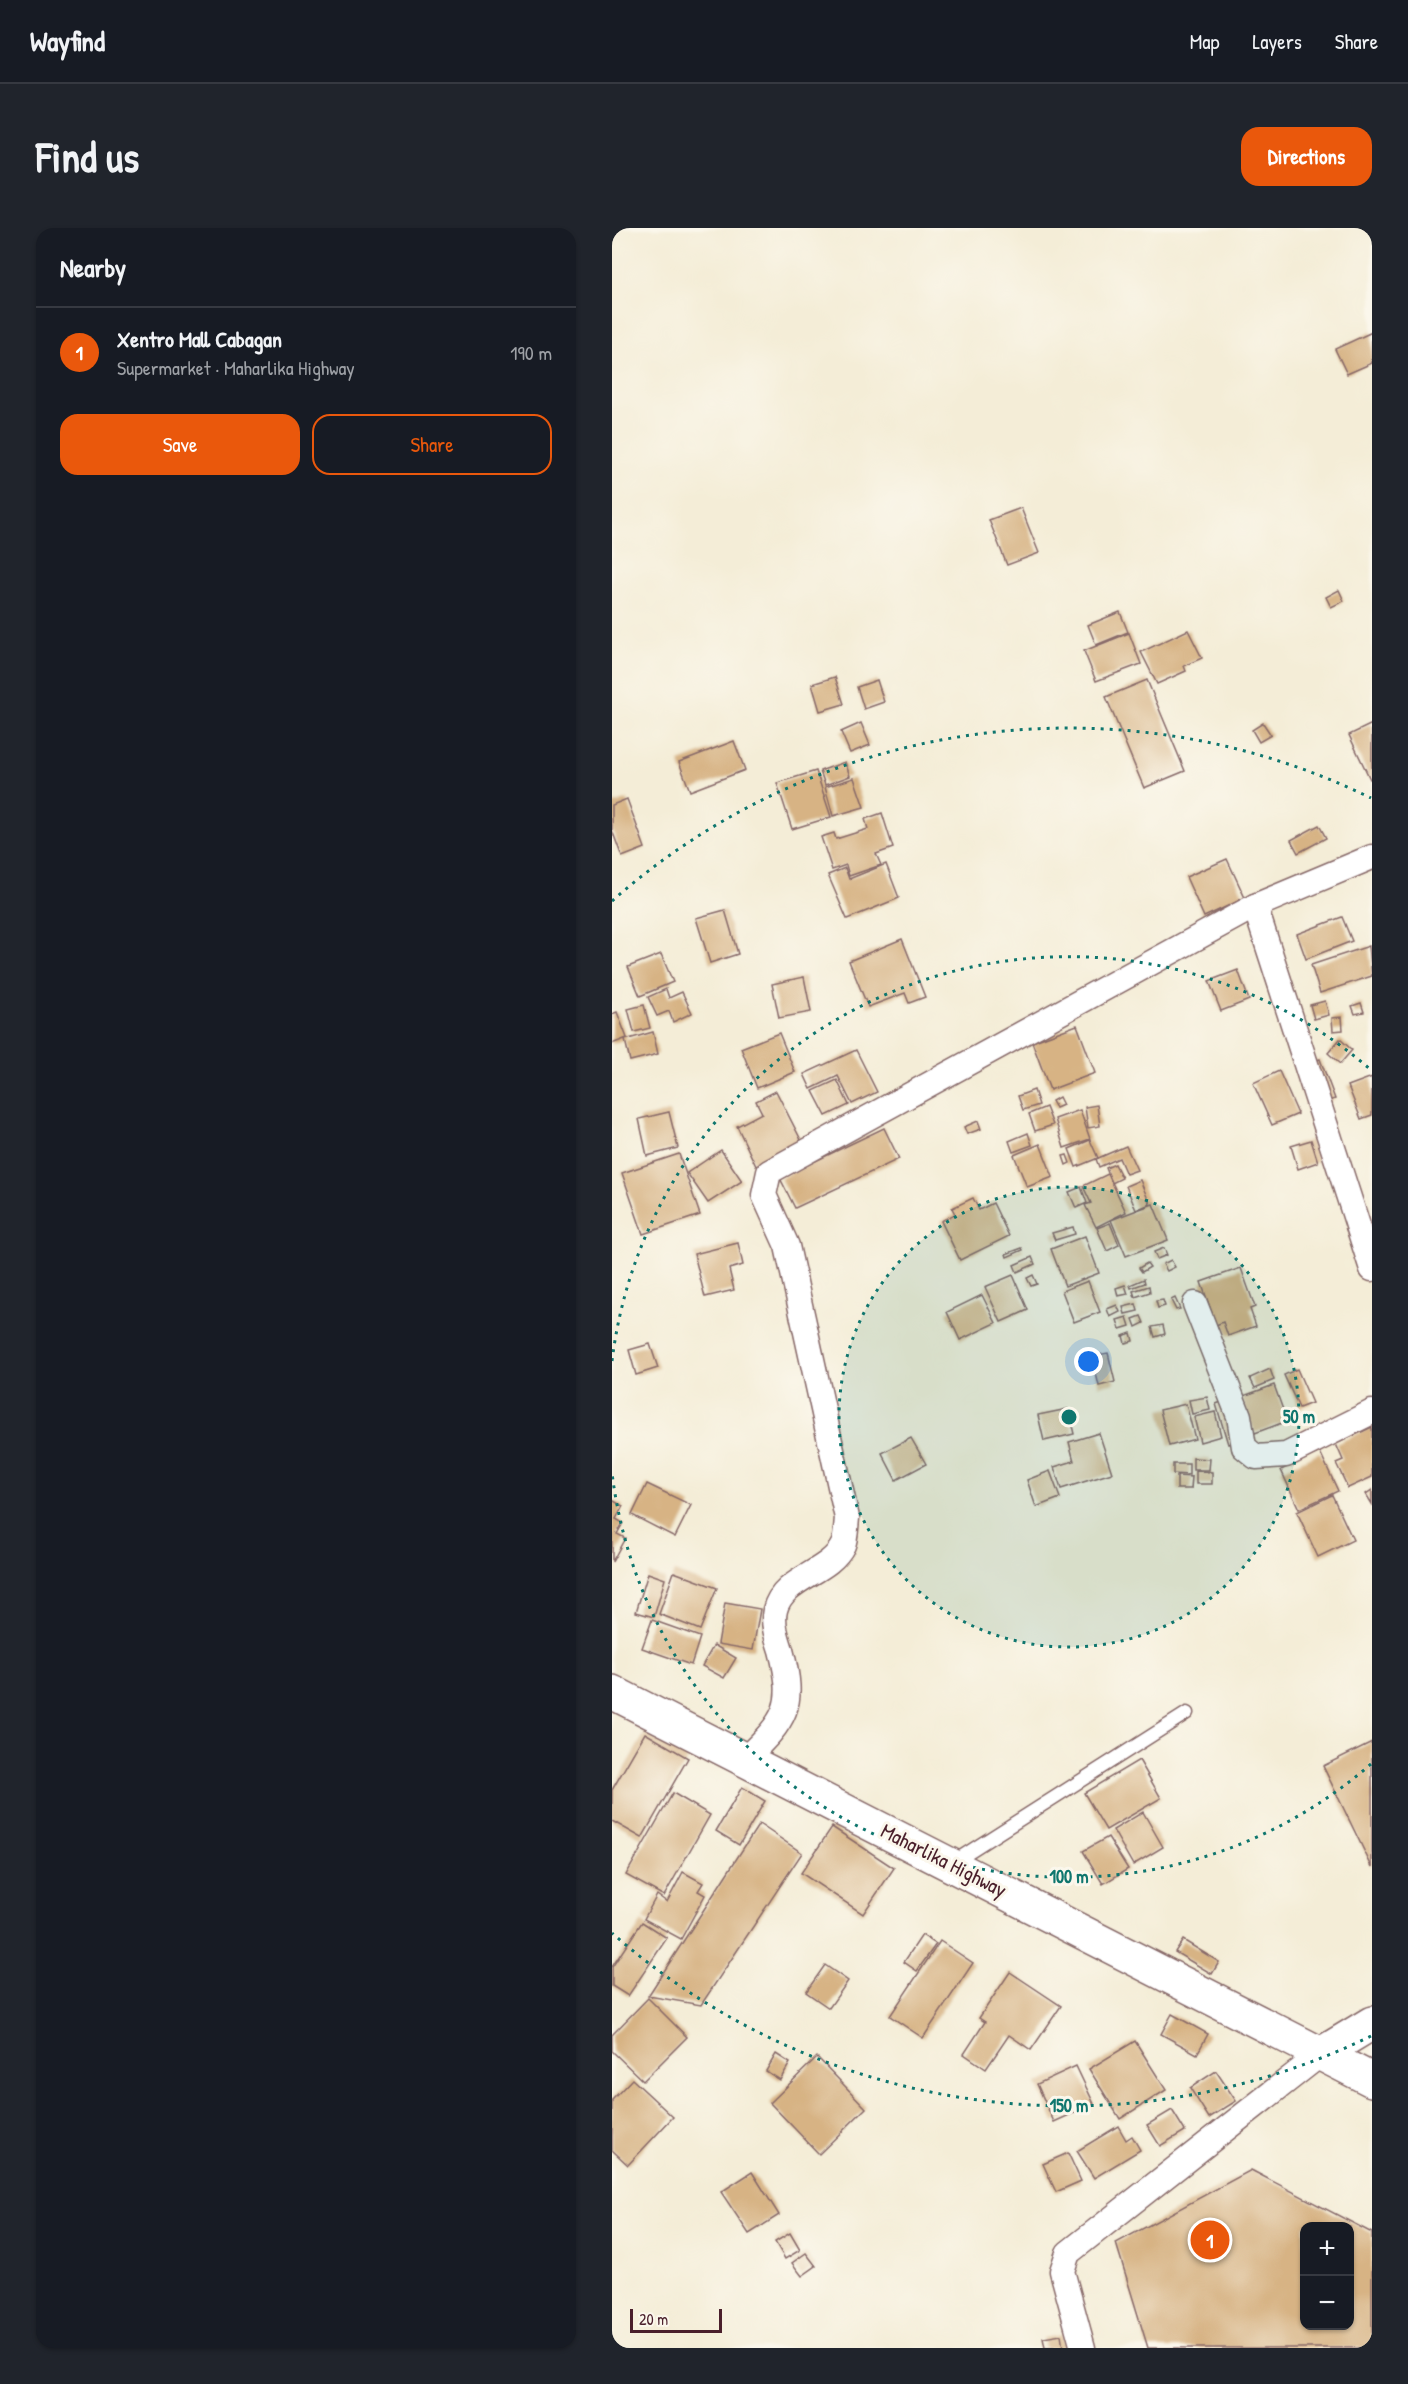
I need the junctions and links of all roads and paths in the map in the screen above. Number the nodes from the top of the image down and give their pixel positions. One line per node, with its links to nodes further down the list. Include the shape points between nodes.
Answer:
1 (1372, 857): 2 (street)
2 (1255, 906): 3 (street); 8 (street, via 769,1172 764,1195 787,1246 846,1518 844,1543 836,1556 786,1590 775,1609 775,1631 786,1669 786,1709 778,1727)
3 (1372, 1269)
4 (1195, 1304): 5 (street, via 1239,1416 1244,1447 1256,1457 1286,1455)
5 (1372, 1412)
6 (612, 1692): 8 (main road, Maharlika Highway)
7 (1187, 1713): 9 (lane)
8 (746, 1758): 9 (main road, Maharlika Highway)
9 (951, 1863): 11 (main road, Maharlika Highway)
10 (1372, 2023): 11 (main road)
11 (1321, 2054): 12 (main road, Maharlika Highway); 13 (street, via 1068,2253 1062,2271)
12 (1372, 2080)
13 (1083, 2348)

